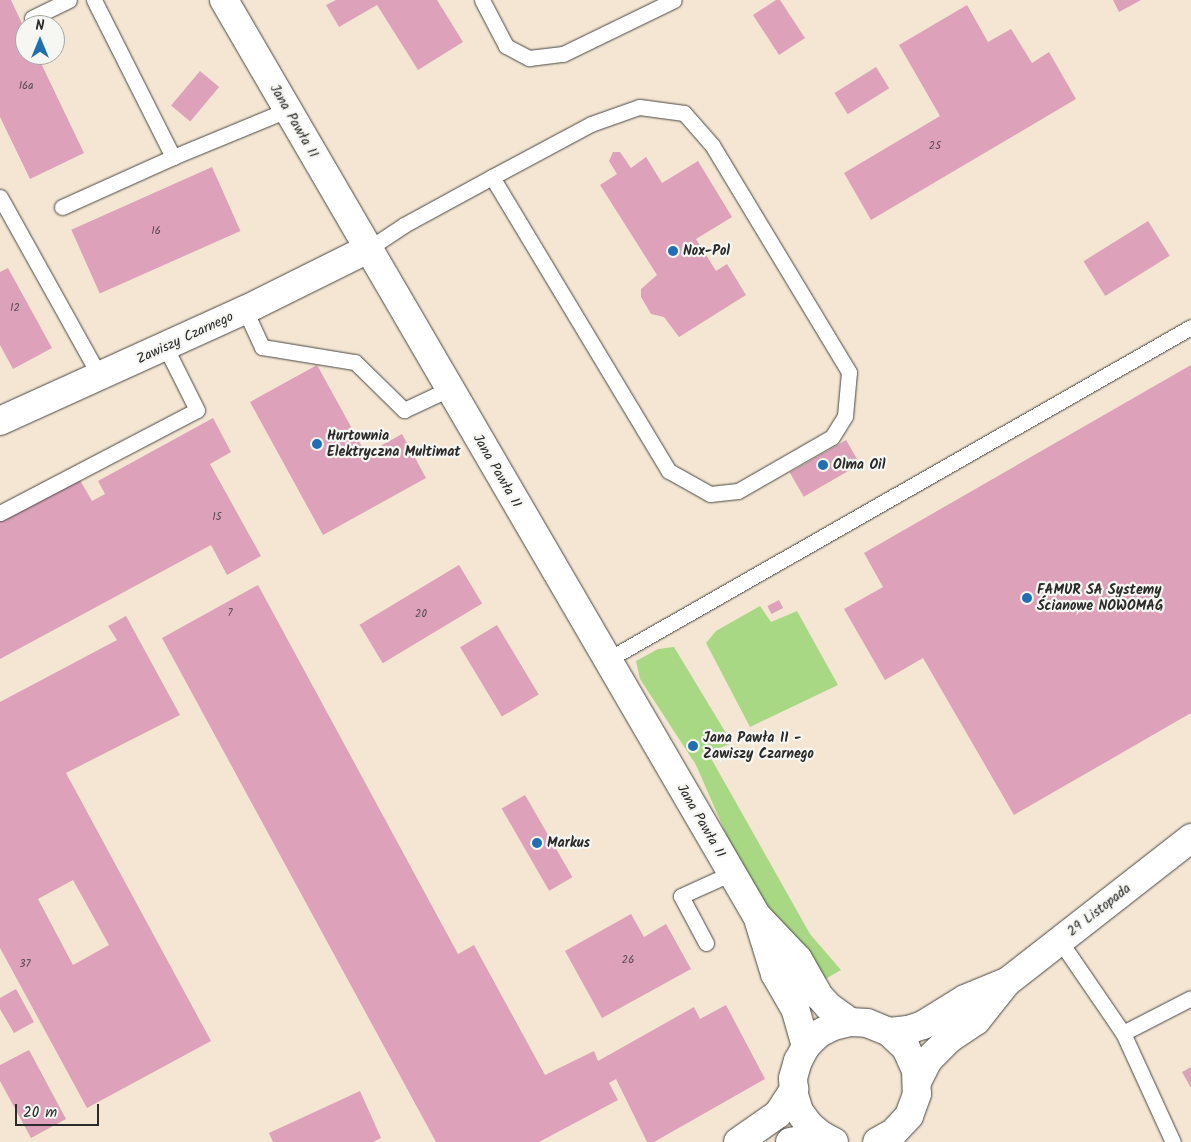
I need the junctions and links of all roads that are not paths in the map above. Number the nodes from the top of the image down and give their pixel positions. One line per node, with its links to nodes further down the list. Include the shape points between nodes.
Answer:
1 (70, 0): 6 (lane)
2 (94, 0): 8 (lane)
3 (224, 0): 7 (street, Jana Pawła II)
4 (482, 0): 5 (lane, via 506,46 529,58 563,54)
5 (674, 0)
6 (38, 15)
7 (287, 110): 8 (lane); 12 (street, Jana Pawła II)
8 (173, 157): 11 (lane)
9 (492, 177): 9 (lane, via 669,472 710,494 738,491 832,436 845,416 849,372 712,145 684,113 639,107 591,124); 12 (lane, via 404,225)
10 (0, 197): 16 (lane)
11 (62, 207)
12 (368, 249): 13 (street, Zawiszy Czarnego); 17 (street, Jana Pawła II)
13 (245, 310): 15 (street, Zawiszy Czarnego); 17 (lane, via 262,347 355,362 404,410)
14 (1191, 327): 20 (lane)
15 (165, 346): 16 (street, Zawiszy Czarnego); 19 (lane, via 197,410)
16 (100, 377): 18 (street, Zawiszy Czarnego)
17 (449, 389): 20 (street, Jana Pawła II)
18 (0, 422)
19 (0, 513)
20 (607, 660): 22 (street, Jana Pawła II)
21 (1191, 838): 24 (street, 29 Listopada)
22 (732, 873): 23 (street, Jana Pawła II); 25 (lane, via 681,896)
23 (757, 916): 28 (street, Jana Pawła II, via 798,959 819,996); 31 (street, Jana Pawła II, via 775,974 795,1008)
24 (1060, 941): 26 (street, 29 Listopada); 30 (lane)
25 (706, 943)
26 (1007, 982): 29 (street, 29 Listopada, via 965,999 923,1025); 32 (street, 29 Listopada, via 976,1021 928,1060)
27 (1191, 998): 30 (lane)
28 (850, 1022): 29 (street, via 867,1023); 31 (street, via 826,1030)
29 (889, 1032): 32 (street, via 912,1058)
30 (1124, 1033): 39 (lane)
31 (806, 1046): 33 (street, via 793,1078)
32 (917, 1082): 34 (street)
33 (794, 1089): 35 (street, via 799,1111 809,1125); 36 (street, via 778,1114)
34 (908, 1129): 38 (street)
35 (828, 1139): 37 (street)
36 (738, 1142)
37 (790, 1142)
38 (877, 1142)
39 (1173, 1142)

